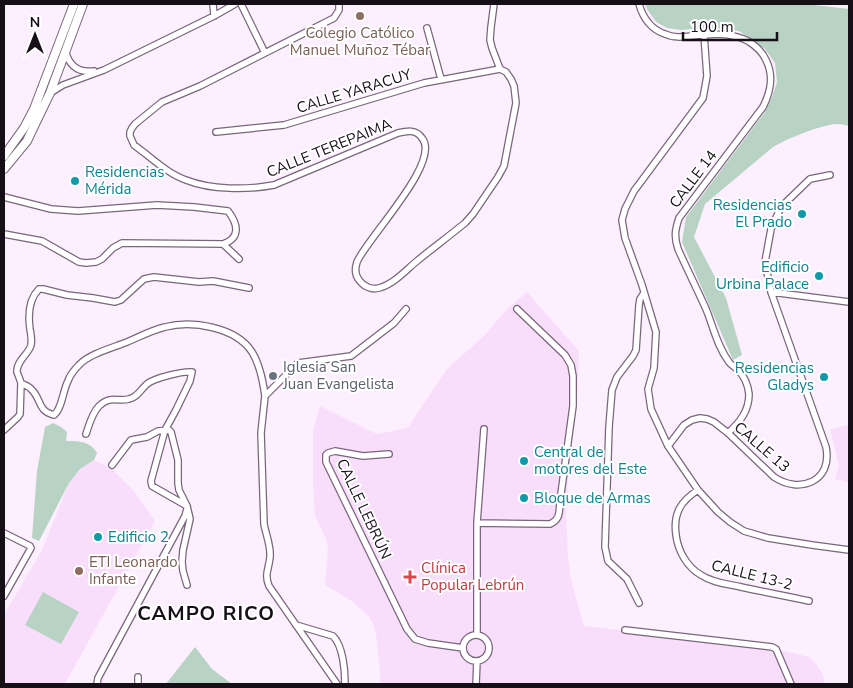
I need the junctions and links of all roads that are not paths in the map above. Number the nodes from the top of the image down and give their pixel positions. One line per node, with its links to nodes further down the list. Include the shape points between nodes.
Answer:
1 (74, 4): 19 (street, via 34,109)
2 (83, 4): 12 (street)
3 (213, 4): 9 (street)
4 (234, 4): 9 (street)
5 (241, 4): 13 (street)
6 (338, 4): 13 (street, CALLE TEREPAIMA, via 340,10 334,18)
7 (494, 4): 14 (street, CALLE TEREPAIMA, via 490,40)
8 (639, 4): 11 (street, CALLE 14, via 652,28 660,32 679,37)
9 (214, 16): 15 (street)
10 (427, 28): 16 (street)
11 (704, 35): 30 (street, via 707,76 704,98 634,191 622,220); 39 (street, CALLE 14, via 736,36 754,45 765,56 771,72 770,91 763,107 679,218 675,233 678,249 718,341 730,364 748,386 746,412)
12 (65, 50): 15 (street, via 78,69 86,72); 17 (street)
13 (265, 53): 14 (street, CALLE TEREPAIMA, via 162,102 135,124 130,132 131,140 166,170 185,180 209,186 247,188 274,185 398,133 417,133 426,146 424,159 356,264 357,276 363,285 375,288 399,276 465,223 498,177 504,166 516,103 511,78)
14 (500, 69): 16 (street, CALLE YARACUY)
15 (104, 70): 17 (street, via 63,85)
16 (441, 80): 18 (street, CALLE YARACUY, via 284,125)
17 (50, 94): 20 (street, via 27,140)
18 (216, 132)
19 (4, 156)
20 (4, 169)
21 (830, 175): 29 (street, CALLE 13, via 810,179 782,208 771,229 765,262)
22 (4, 192): 24 (street)
23 (4, 197): 24 (street)
24 (12, 199): 26 (street, via 51,209 78,211 157,205 228,211 236,234)
25 (4, 234): 26 (street, via 42,241 86,263 102,259 122,244)
26 (224, 244): 27 (street)
27 (239, 259)
28 (249, 288): 34 (street, via 213,281 154,277 144,279 115,302 39,289 28,311 32,338 28,352 18,365)
29 (771, 292): 31 (street); 39 (street, CALLE 13, via 826,447 826,468 810,482 792,485 782,482)
30 (644, 293): 41 (street, via 656,332 654,368 648,389 651,409); 52 (street, via 639,305 636,350 612,390 605,547 608,561 627,579)
31 (849, 302)
32 (406, 309): 35 (street, via 394,323 350,356 298,363)
33 (517, 309): 46 (street, via 565,355 571,365 573,406 559,513 556,521 550,524)
34 (21, 383): 35 (street, via 31,388 43,410 54,415 68,381 86,360 164,327 180,324 212,327 241,341 252,352); 37 (street, via 20,414)
35 (265, 396): 53 (street, via 261,433 264,524 270,549 266,580)
36 (484, 429): 46 (street)
37 (4, 430)
38 (165, 430): 40 (street, via 192,372 152,381 131,398 106,401 94,414); 43 (street, via 131,440); 45 (street, via 171,432 178,460 179,490); 45 (street, via 152,486)
39 (728, 433): 41 (street, CALLE 13, via 714,422 700,418 684,425)
40 (86, 434)
41 (668, 446): 44 (street)
42 (389, 454): 56 (street, CALLE LEBRÚN, via 363,456 334,451 326,455 326,462 407,629 415,639)
43 (112, 465)
44 (698, 490): 48 (street, via 723,517 744,531); 51 (street, CALLE 13-2, via 680,507 676,522 676,538 681,552 694,570 717,582)
45 (187, 506): 49 (street, via 190,519 182,562); 59 (street, via 185,516)
46 (478, 523): 55 (street)
47 (4, 533): 50 (street, via 31,548)
48 (849, 550)
49 (187, 586)
50 (4, 596)
51 (809, 601)
52 (639, 603)
53 (296, 625): 61 (street); 62 (street, via 336,639 342,653)
54 (625, 630): 64 (street, via 772,647 776,649)
55 (476, 634): 56 (street, via 466,638); 57 (street, via 486,639 490,648 486,657)
56 (463, 648): 57 (street, via 467,658)
57 (477, 661): 63 (street)
58 (138, 677): 60 (street)
59 (96, 684)
60 (138, 684)
61 (337, 684)
62 (345, 684)
63 (476, 684)
64 (791, 684)

